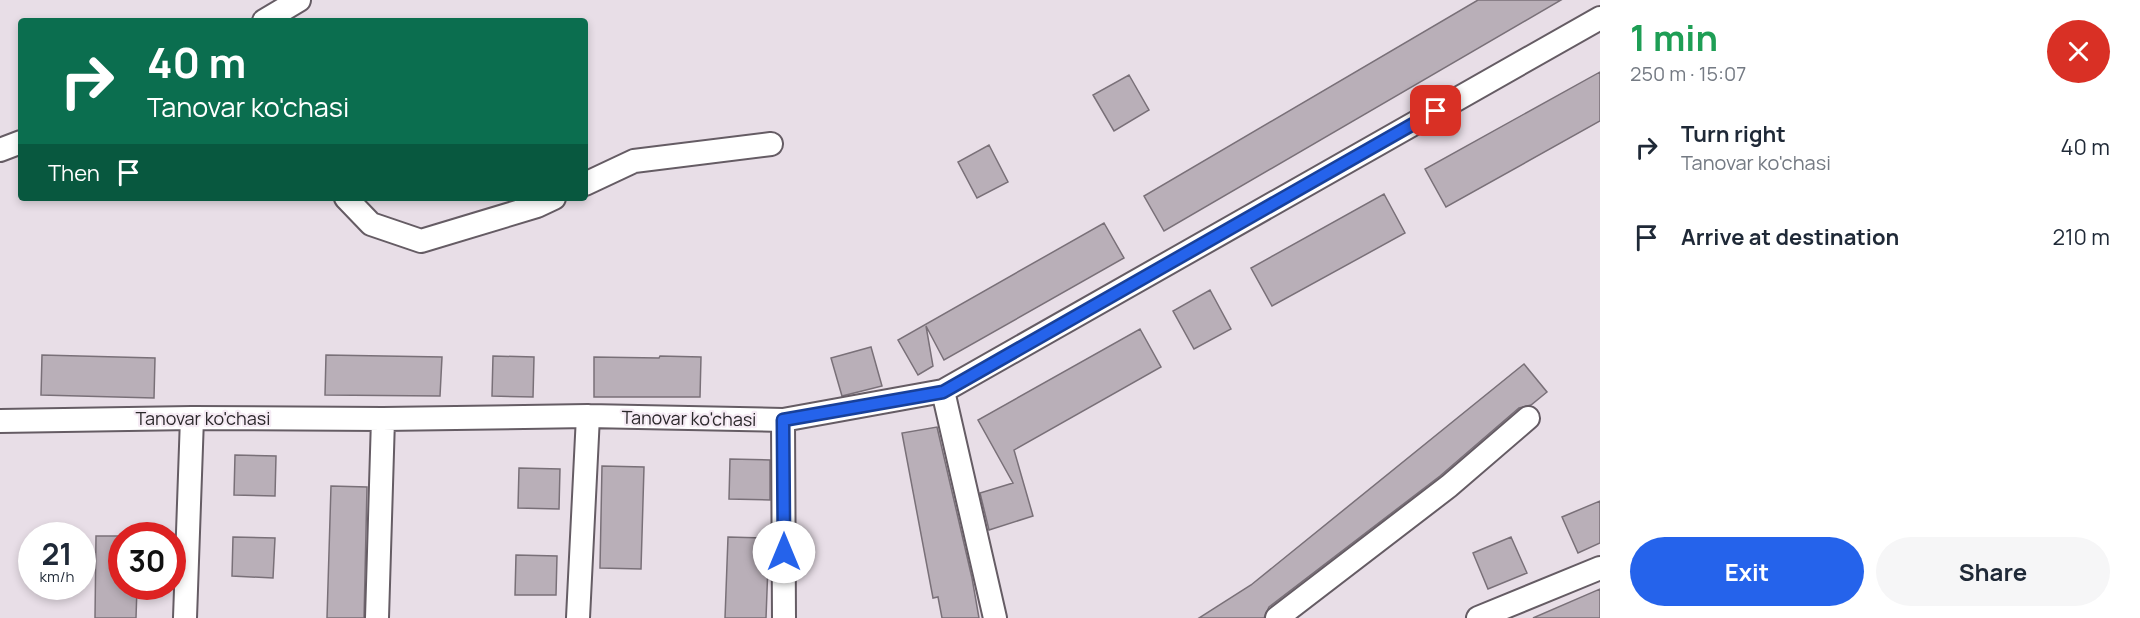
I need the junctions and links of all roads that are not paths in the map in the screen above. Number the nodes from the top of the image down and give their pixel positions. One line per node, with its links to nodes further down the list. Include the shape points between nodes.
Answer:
1 (299, 0): 2 (street)
2 (269, 18)
3 (1600, 18): 10 (street, Tanovar ko'chasi)
4 (18, 143): 6 (street)
5 (771, 144): 7 (street, via 634,161)
6 (0, 150)
7 (588, 183)
8 (349, 201): 9 (street, via 370,224 421,241)
9 (548, 201)
10 (943, 392): 15 (street, Tanovar ko'chasi); 22 (street)
11 (588, 416): 14 (street, Tanovar ko'chasi); 15 (street, Tanovar ko'chasi); 20 (street)
12 (192, 418): 14 (street, Tanovar ko'chasi); 16 (street, Tanovar ko'chasi); 18 (street)
13 (1528, 418): 23 (street, via 1449,486)
14 (383, 419): 19 (street)
15 (783, 420): 21 (street)
16 (0, 421)
17 (1600, 568): 24 (street)
18 (185, 618)
19 (377, 618)
20 (578, 618)
21 (784, 618)
22 (995, 618)
23 (1277, 618)
24 (1478, 618)

